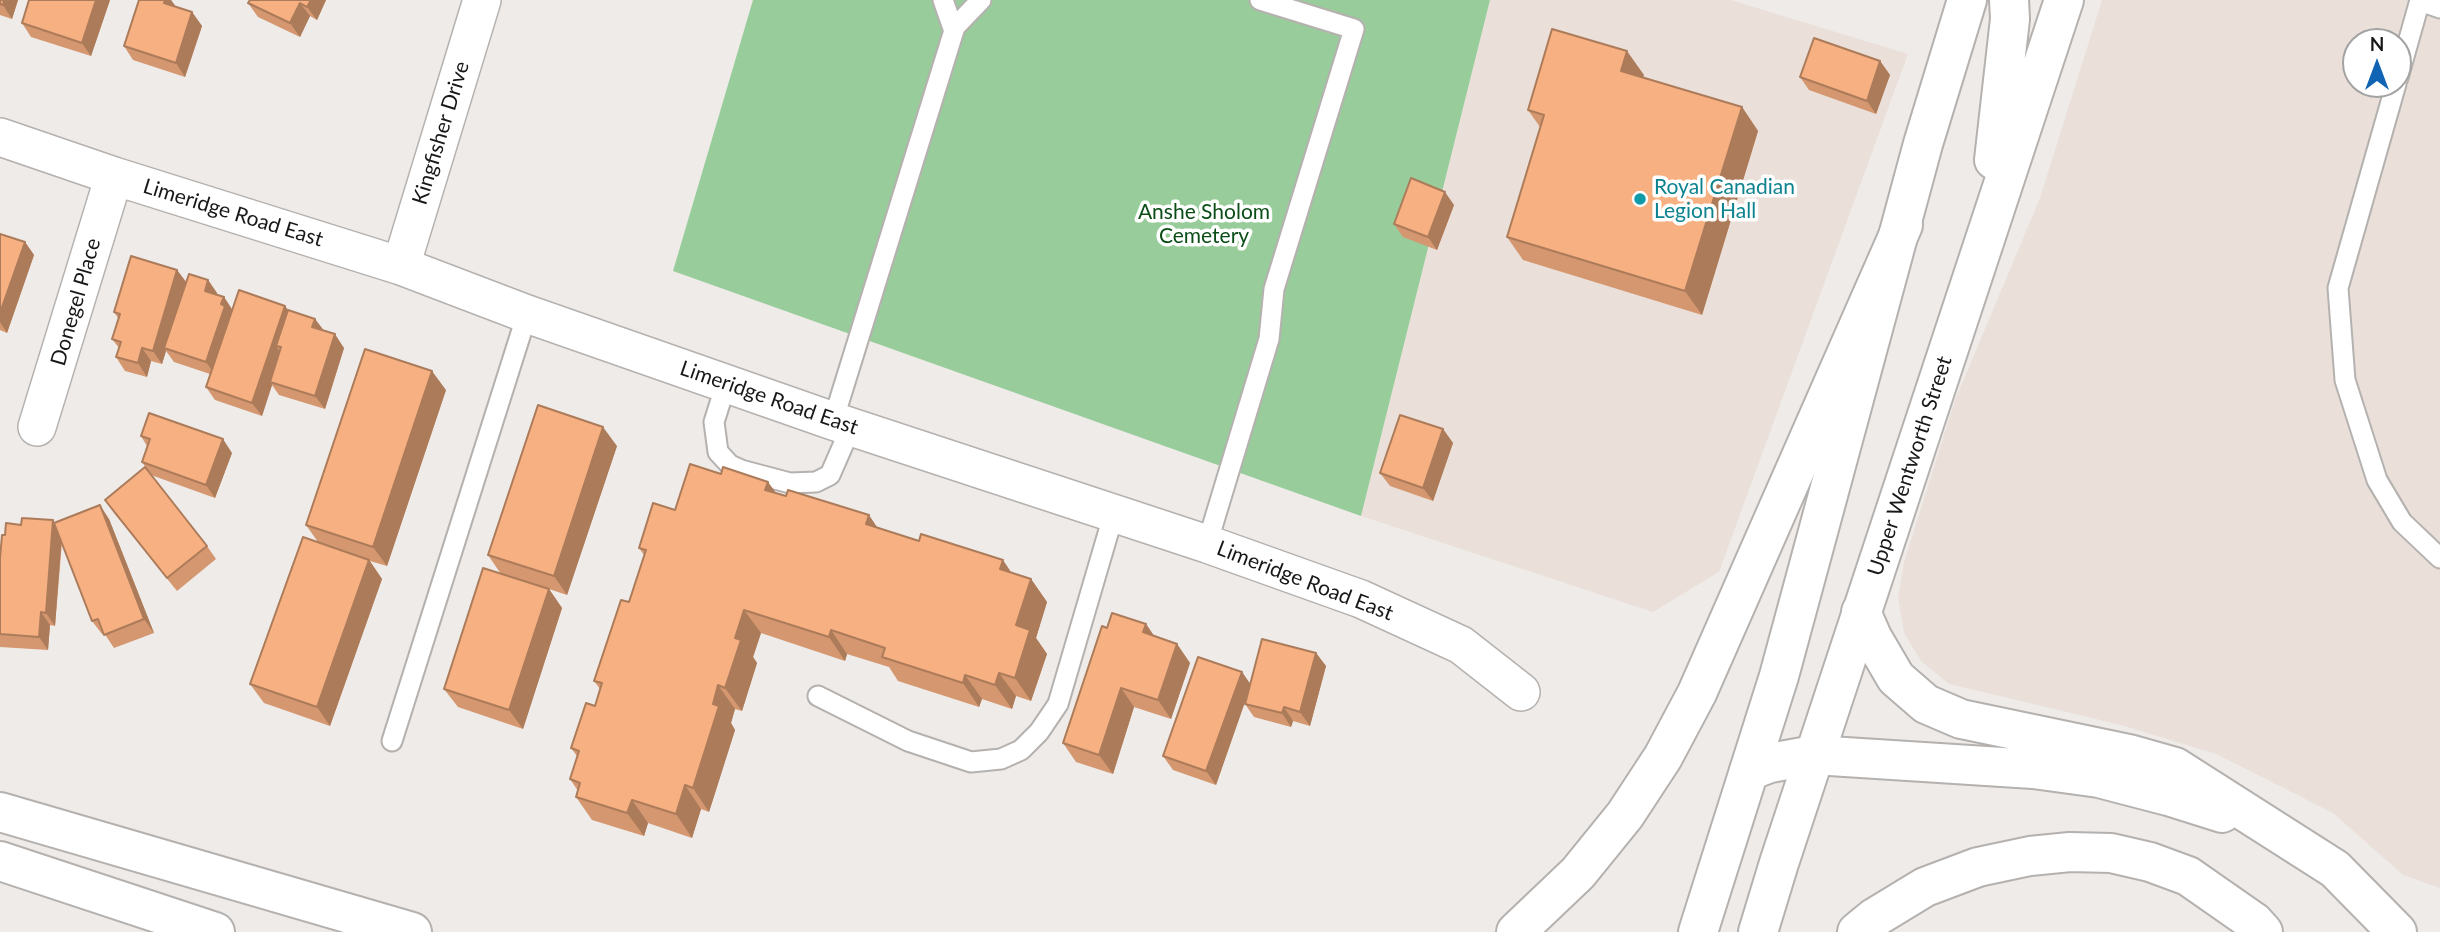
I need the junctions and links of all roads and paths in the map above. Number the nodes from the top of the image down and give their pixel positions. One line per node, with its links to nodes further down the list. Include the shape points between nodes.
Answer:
1 (482, 0): 17 (street, Kingfisher Drive)
2 (943, 0): 11 (lane)
3 (981, 0): 11 (lane)
4 (1260, 0): 23 (lane, via 1354,29 1274,289 1269,339)
5 (1967, 0): 15 (main road)
6 (2009, 0): 16 (main road)
7 (2064, 0): 16 (main road, Upper Wentworth Street)
8 (2420, 1): 9 (lane); 10 (lane)
9 (2440, 8)
10 (2412, 29)
11 (954, 31): 20 (lane)
12 (2392, 98): 24 (lane, via 2338,288 2345,380 2376,480 2402,522)
13 (0, 137): 14 (street, Limeridge Road East)
14 (114, 176): 17 (street, Limeridge Road East); 21 (street, Donegel Place)
15 (1903, 225): 30 (main road); 36 (main road, via 1702,681 1663,757 1625,815 1578,873)
16 (1986, 235): 25 (main road, Upper Wentworth Street)
17 (401, 266): 18 (street, Limeridge Road East)
18 (527, 314): 19 (street, Limeridge Road East); 28 (lane)
19 (726, 384): 20 (street, Limeridge Road East); 20 (lane, via 715,422 718,452 741,470 790,483 816,482 830,475)
20 (842, 424): 22 (street, Limeridge Road East)
21 (37, 427)
22 (1114, 513): 23 (street, Limeridge Road East); 27 (lane, via 1058,704 1021,750 1000,759 971,762 908,740)
23 (1207, 544): 26 (street, Limeridge Road East, via 1361,599 1461,645)
24 (2440, 558)
25 (1861, 612): 29 (main road, Upper Wentworth Street); 32 (main road, via 1896,678 1926,704 1961,719 2175,767)
26 (1521, 692)
27 (818, 696)
28 (392, 740)
29 (1815, 755): 30 (main road); 32 (main road, via 2033,769 2099,779); 38 (main road, Upper Wentworth Street)
30 (1749, 771): 37 (main road)
31 (0, 812): 35 (main road)
32 (2277, 831): 41 (main road, via 2335,869)
33 (0, 861): 34 (main road)
34 (215, 932)
35 (412, 932)
36 (1516, 932)
37 (1698, 932)
38 (1758, 932)
39 (1857, 932): 40 (main road, via 1925,887 1978,867 2070,852 2110,853 2188,876)
40 (2263, 932)
41 (2397, 932)

